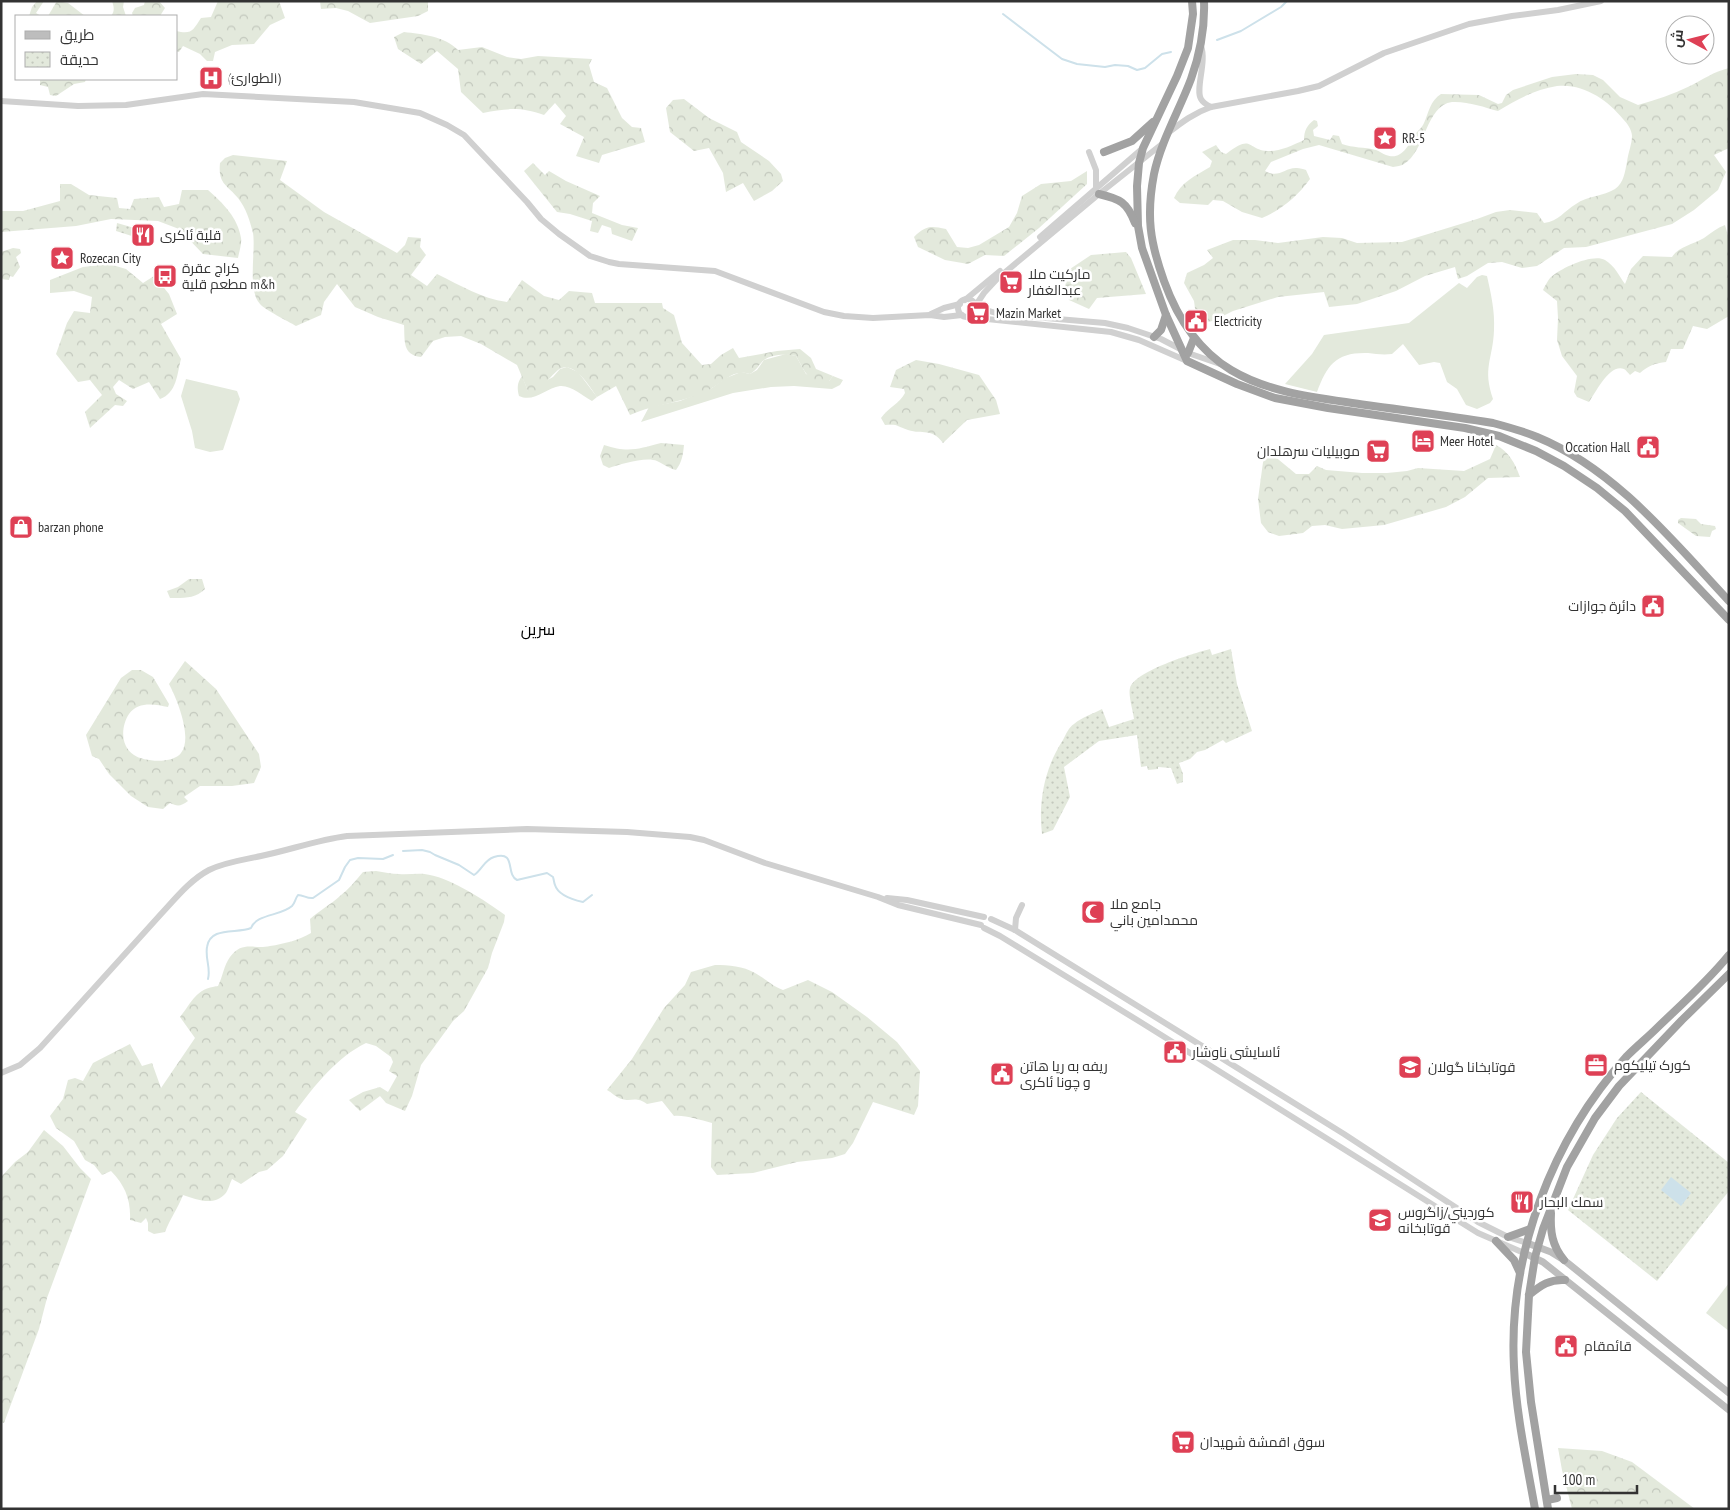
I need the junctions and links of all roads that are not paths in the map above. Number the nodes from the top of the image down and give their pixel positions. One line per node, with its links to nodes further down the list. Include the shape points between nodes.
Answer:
1 (1192, 1): 7 (highway, via 1188,48)
2 (1204, 1): 4 (highway)
3 (1602, 1): 6 (street, via 1469,24 1384,53 1319,86)
4 (1201, 46): 6 (street, via 1204,60 1199,93 1202,101); 8 (highway)
5 (1, 101): 18 (street, via 78,106 126,105 203,94 354,102 420,113 464,136 541,219 590,256 619,264 715,271 824,312 844,316)
6 (1211, 107): 8 (street, via 1191,116)
7 (1158, 117): 10 (highway); 12 (highway, via 1132,141)
8 (1167, 134): 9 (highway)
9 (1162, 144): 13 (street); 22 (highway, via 1152,189 1152,240 1167,288)
10 (1143, 148): 13 (highway); 14 (street)
11 (1089, 152): 14 (street, via 1096,170)
12 (1104, 152)
13 (1139, 163): 14 (street); 15 (highway, via 1136,186)
14 (1097, 191): 15 (highway, via 1127,205); 16 (street); 17 (street, via 997,279)
15 (1139, 235): 19 (highway)
16 (962, 302): 17 (street, via 970,300); 18 (street); 20 (street, via 959,311)
17 (976, 305): 20 (street, via 975,313); 21 (street, via 999,314 1104,323)
18 (930, 315): 20 (street)
19 (1166, 315): 21 (highway, via 1161,330); 23 (highway)
20 (965, 316): 23 (street, via 1111,332)
21 (1154, 337): 23 (street)
22 (1194, 338): 23 (highway); 24 (highway)
23 (1186, 355): 24 (street); 26 (highway, via 1237,384 1275,398 1483,431 1536,450 1611,499)
24 (1224, 365): 25 (highway, via 1247,378 1284,391 1493,423 1537,437 1611,482)
25 (1702, 572): 26 (highway); 27 (highway)
26 (1692, 580): 28 (highway)
27 (1729, 601)
28 (1729, 620)
29 (878, 897): 31 (street); 33 (street); 37 (street, via 690,837 527,829 327,839 232,862 202,875 167,907 40,1048 20,1065)
30 (1022, 905): 34 (street)
31 (984, 917): 32 (street); 33 (street, via 981,920)
32 (992, 919): 33 (street, via 991,926); 34 (street)
33 (983, 927): 39 (street)
34 (1015, 930): 38 (street)
35 (1729, 954): 41 (highway, via 1628,1055 1595,1096 1575,1126 1541,1196)
36 (1729, 974): 40 (highway, via 1619,1086 1570,1159)
37 (1, 1073)
38 (1344, 1134): 39 (street); 42 (street, via 1478,1222)
39 (1337, 1145): 43 (street, via 1478,1234)
40 (1552, 1208): 45 (highway); 48 (highway, via 1552,1237)
41 (1530, 1229): 42 (highway); 44 (highway)
42 (1508, 1237): 44 (street)
43 (1496, 1241): 46 (street); 49 (highway, via 1514,1260)
44 (1527, 1243): 45 (main road); 46 (highway)
45 (1538, 1247): 47 (highway); 48 (main road)
46 (1524, 1253): 47 (main road); 49 (highway)
47 (1535, 1257): 50 (main road); 51 (highway)
48 (1564, 1260): 52 (main road)
49 (1520, 1275): 58 (highway, via 1514,1328 1514,1366)
50 (1565, 1280): 51 (highway, via 1546,1282); 53 (main road)
51 (1529, 1295): 57 (highway, via 1528,1378)
52 (1662, 1339): 53 (main road); 54 (main road)
53 (1653, 1350): 55 (main road)
54 (1729, 1393)
55 (1729, 1410)
56 (1557, 1498): 57 (highway)
57 (1547, 1500): 59 (highway)
58 (1535, 1509)
59 (1548, 1509)

